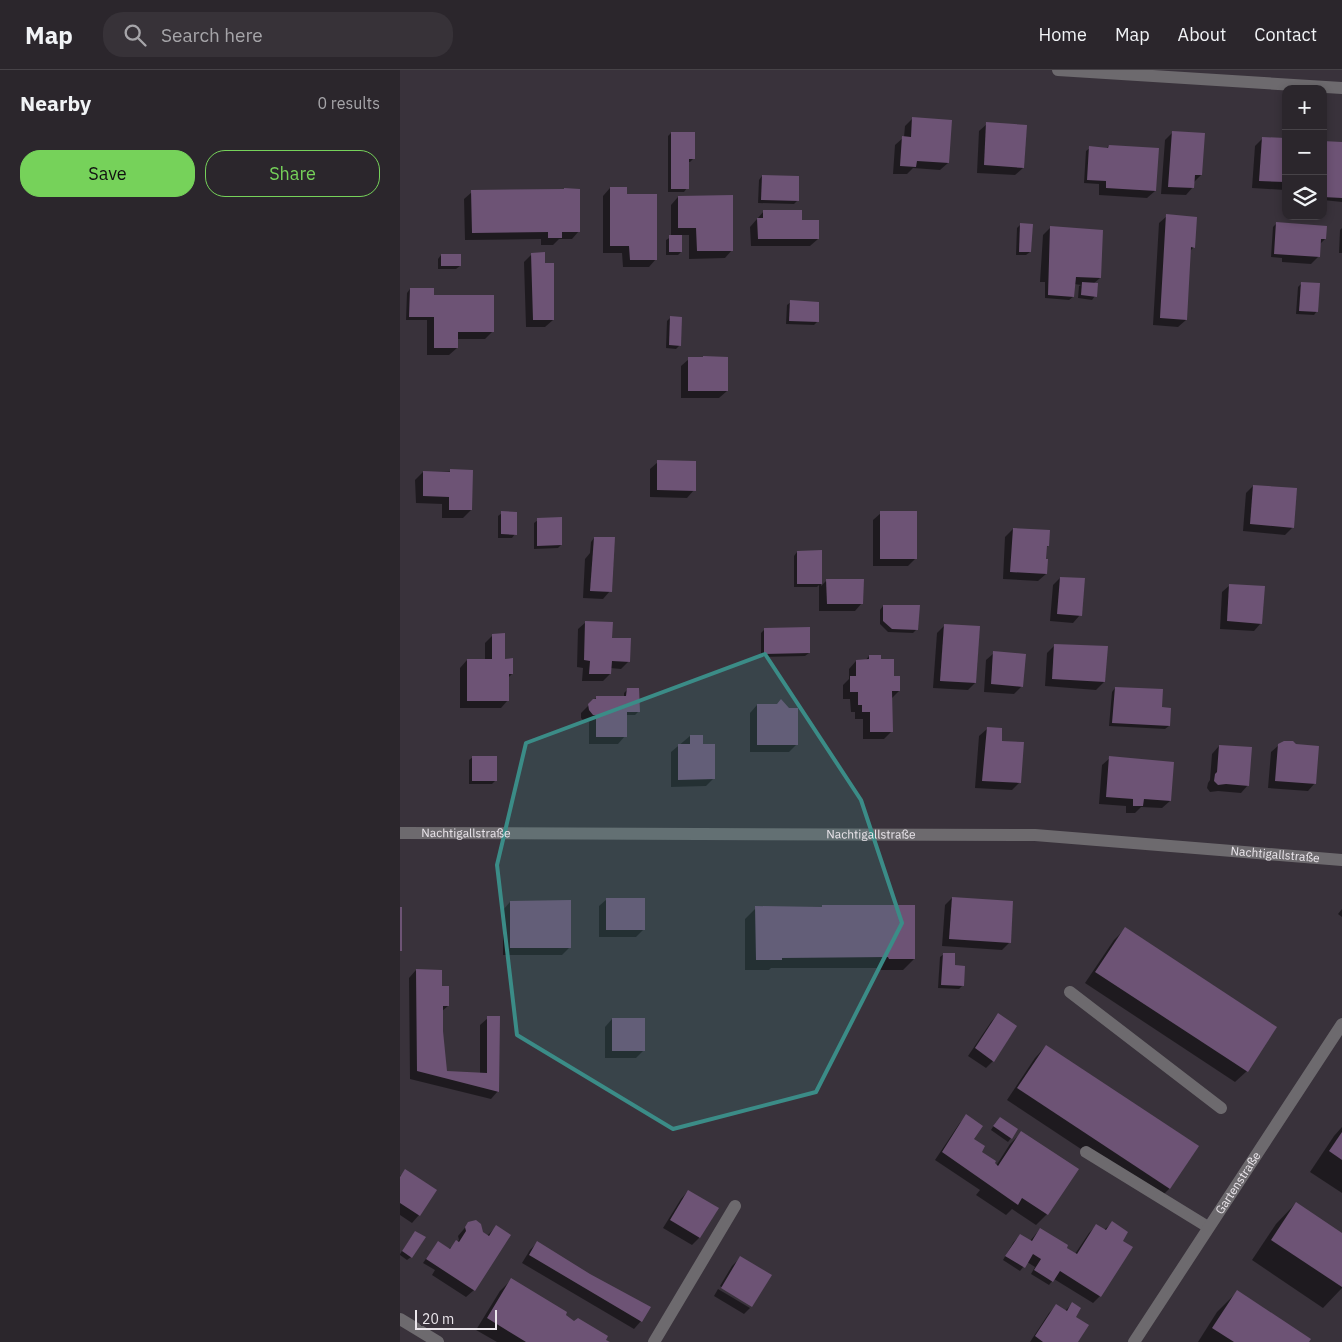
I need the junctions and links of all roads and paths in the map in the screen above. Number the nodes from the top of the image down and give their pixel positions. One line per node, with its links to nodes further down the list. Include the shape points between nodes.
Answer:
1 (1058, 70): 2 (street)
2 (1245, 76): 3 (street)
3 (1342, 88)
4 (400, 833): 5 (street, Nachtigallstraße, via 1034,835)
5 (1342, 860)
6 (1070, 992): 8 (street)
7 (1342, 1024): 11 (street, Gartenstraße)
8 (1221, 1108)
9 (1086, 1152): 11 (street)
10 (735, 1206): 14 (street)
11 (1208, 1227): 15 (street, Gartenstraße)
12 (400, 1319): 13 (street)
13 (438, 1342)
14 (654, 1342)
15 (1134, 1342)

